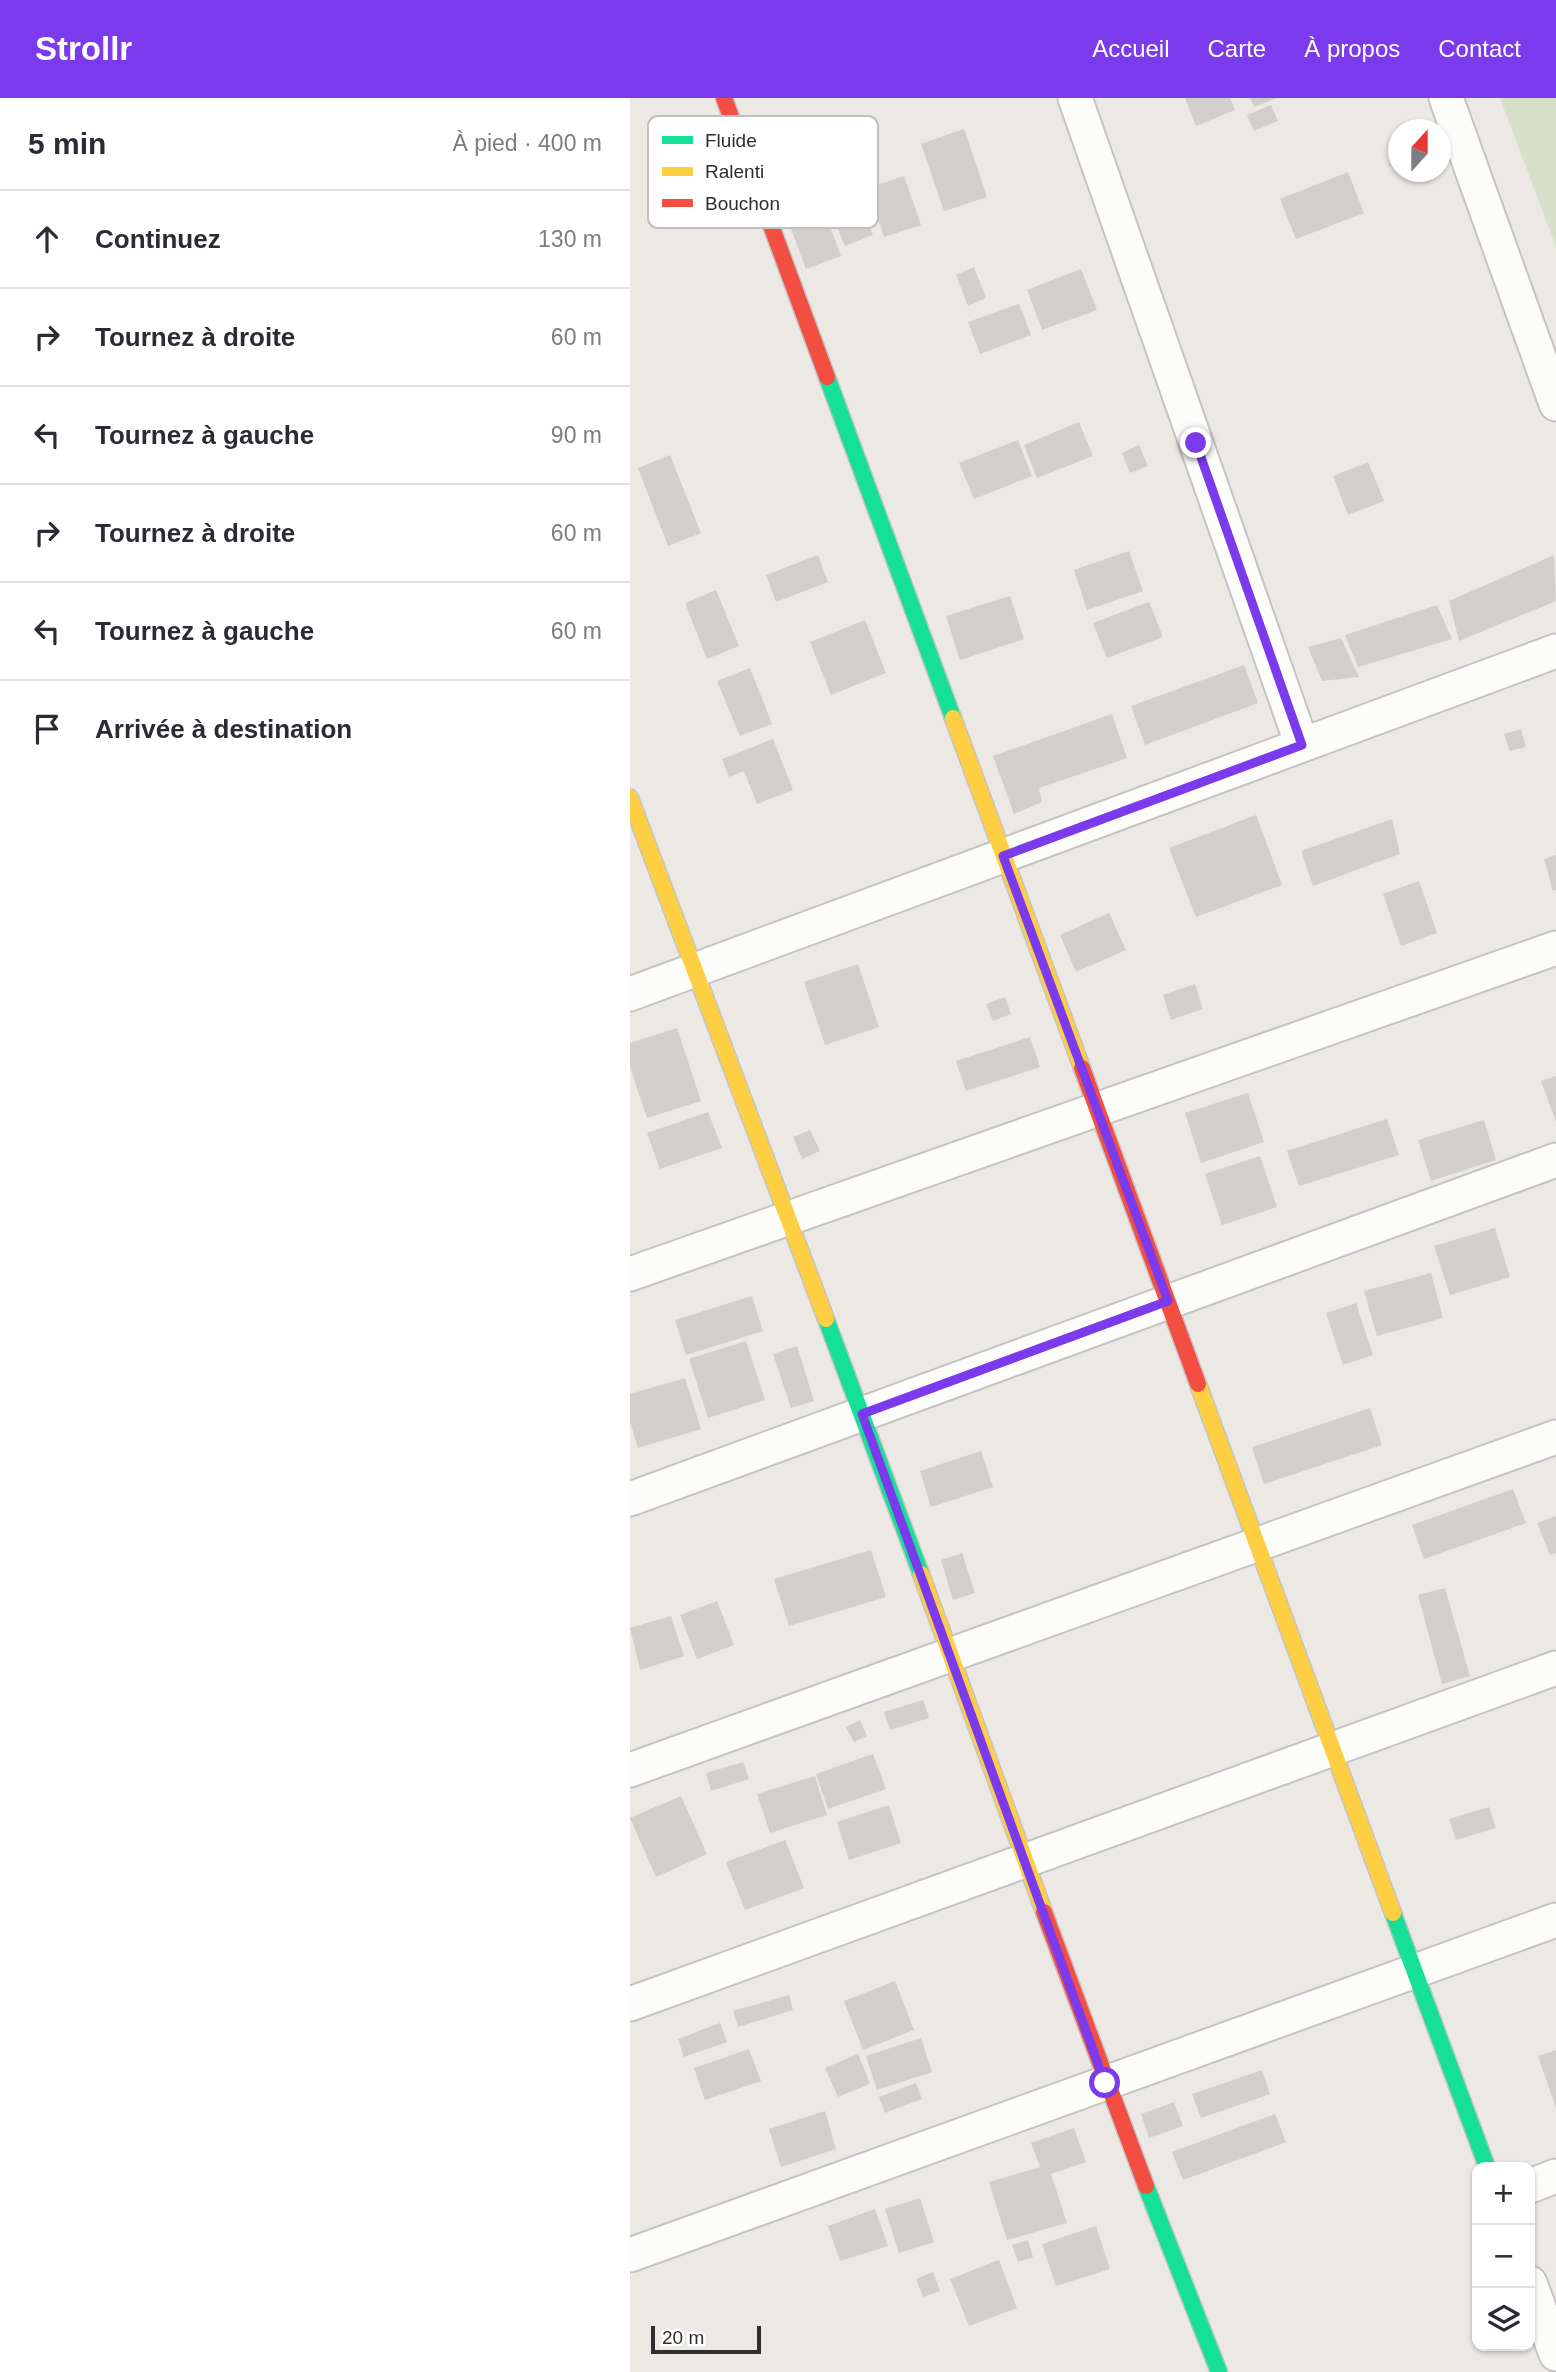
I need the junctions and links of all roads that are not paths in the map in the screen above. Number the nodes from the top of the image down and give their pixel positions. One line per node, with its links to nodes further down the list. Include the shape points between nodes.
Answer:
1 (724, 98): 4 (street)
2 (1075, 98): 8 (street)
3 (1446, 98): 6 (street)
4 (731, 116)
5 (772, 228): 10 (street)
6 (1556, 404)
7 (1556, 651): 8 (street)
8 (1302, 745): 10 (street)
9 (630, 798): 12 (street)
10 (1003, 856): 12 (street); 14 (street)
11 (1556, 948): 14 (street)
12 (693, 971): 13 (street); 16 (street)
13 (630, 995)
14 (1097, 1110): 16 (street); 18 (street)
15 (1556, 1160): 18 (street)
16 (788, 1219): 17 (street); 19 (street)
17 (630, 1274)
18 (1168, 1301): 19 (street); 22 (street)
19 (862, 1414): 21 (street); 23 (street)
20 (1556, 1437): 22 (street)
21 (630, 1499)
22 (1257, 1545): 23 (street); 25 (street)
23 (950, 1655): 26 (street); 27 (street)
24 (1556, 1668): 25 (street)
25 (1333, 1749): 27 (street); 29 (street)
26 (630, 1770)
27 (1024, 1861): 30 (street); 31 (street)
28 (1556, 1920): 29 (street)
29 (1415, 1972): 31 (street); 32 (street)
30 (630, 2004)
31 (1105, 2083): 35 (street); 38 (street)
32 (1485, 2162)
33 (1556, 2176): 34 (street)
34 (1535, 2184)
35 (630, 2255)
36 (1532, 2288): 37 (street)
37 (1556, 2354)
38 (1219, 2372)

